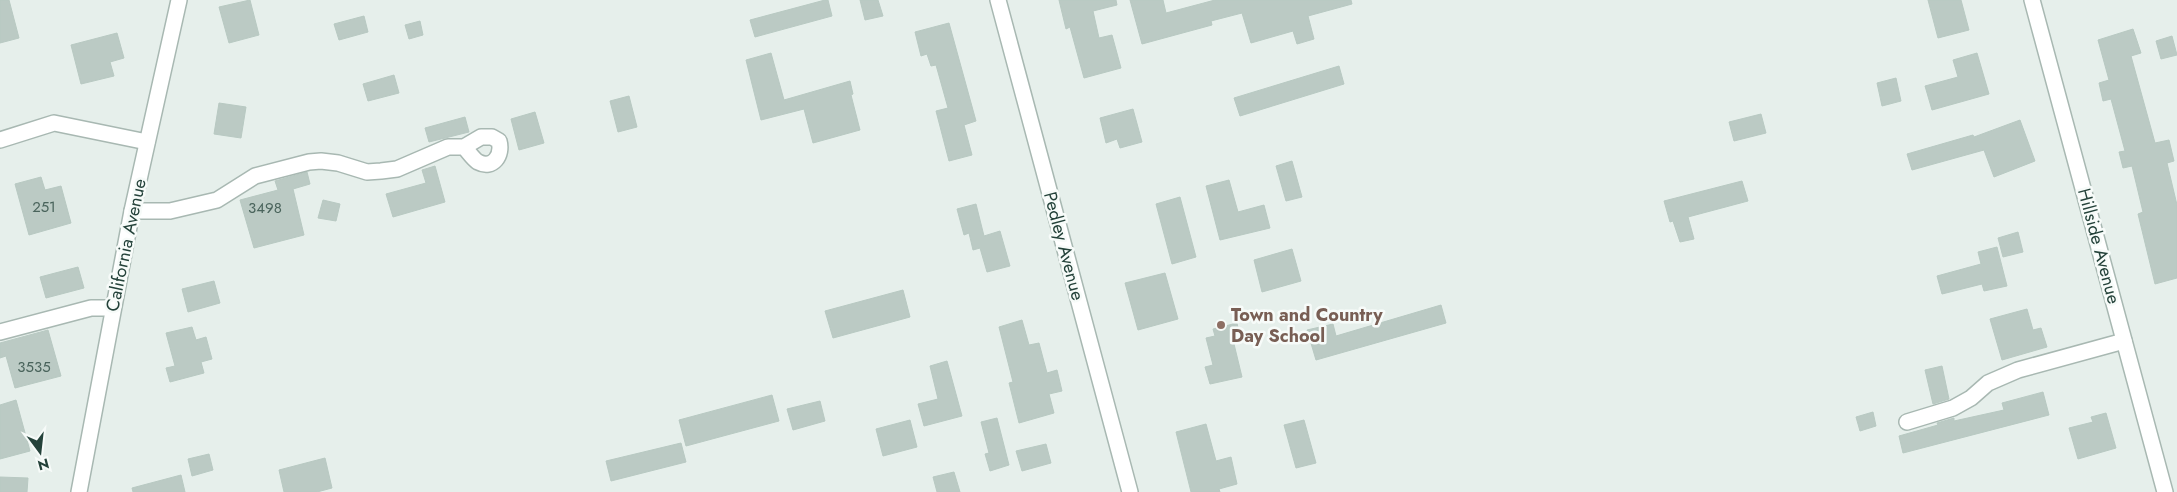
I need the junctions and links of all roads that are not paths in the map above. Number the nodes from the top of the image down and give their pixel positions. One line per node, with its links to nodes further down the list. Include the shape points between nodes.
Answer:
1 (180, 0): 5 (street, California Avenue)
2 (998, 0): 13 (street, Pedley Avenue)
3 (2032, 0): 10 (street, Hillside Avenue)
4 (0, 140): 5 (street, via 54,123)
5 (147, 142): 7 (street, California Avenue)
6 (464, 147): 7 (street, via 448,147 397,168 381,171 367,172 321,161 309,162 256,176 217,200 170,211)
7 (132, 211): 8 (street, California Avenue)
8 (113, 308): 9 (street, via 91,308); 12 (street, California Avenue)
9 (0, 332)
10 (2124, 341): 11 (street, via 2018,370 1988,384 1953,408); 14 (street, Hillside Avenue)
11 (1907, 422)
12 (79, 492)
13 (1130, 492)
14 (2165, 492)

